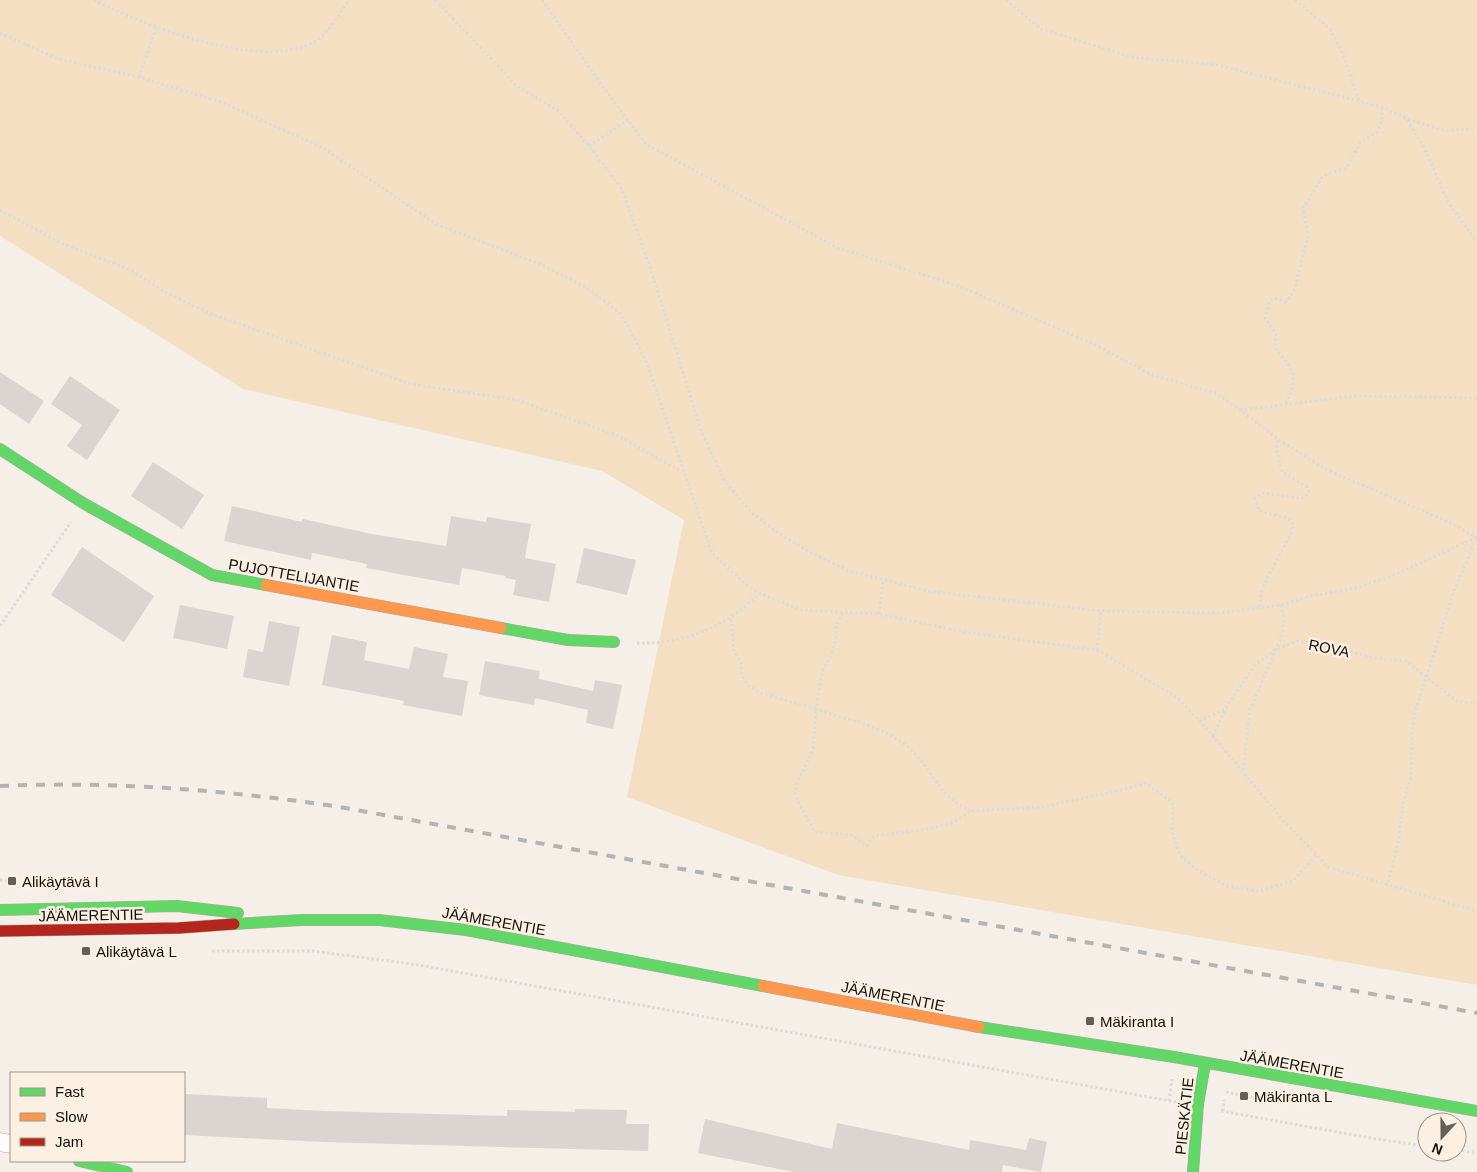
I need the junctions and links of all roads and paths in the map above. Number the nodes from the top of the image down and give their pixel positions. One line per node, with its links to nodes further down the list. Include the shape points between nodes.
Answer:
1 (94, 0): 7 (path, via 112,10)
2 (349, 0): 7 (path, via 314,43 288,51 212,46)
3 (434, 0): 15 (path, via 517,86 557,110)
4 (542, 0): 13 (path)
5 (1006, 0): 10 (path, via 1041,29 1132,58 1218,65)
6 (1295, 0): 10 (path, via 1330,29 1344,56)
7 (157, 25): 9 (path)
8 (0, 32): 9 (path, via 58,59)
9 (138, 77): 23 (path, via 224,103 323,148 436,224 542,265 588,288 621,314 645,358)
10 (1359, 101): 11 (path)
11 (1382, 107): 12 (path); 19 (path, via 1378,132 1361,142 1347,167 1322,176 1302,208 1308,236 1294,291 1286,302 1274,298 1269,302 1265,318 1276,334 1274,348 1293,372 1294,386)
12 (1405, 118): 14 (path, via 1445,131); 17 (path, via 1424,146 1448,202)
13 (628, 120): 15 (path); 20 (path, via 646,144 838,248 964,288 1092,343 1152,375 1215,394)
14 (1477, 128)
15 (590, 146): 26 (path, via 622,190 702,430 724,480 750,511 774,530 809,552 849,571)
16 (0, 210): 23 (path, via 63,244 131,270 165,292 211,314 411,384 517,400 619,436)
17 (1477, 242)
18 (1477, 398): 19 (path, via 1353,396)
19 (1286, 404): 20 (path)
20 (1240, 410): 21 (path)
21 (1279, 440): 25 (path, via 1327,470 1438,516); 29 (path, via 1276,448 1282,472 1307,487 1309,493 1302,498 1262,493 1256,498 1259,511 1287,518 1293,523 1291,534 1261,593)
22 (0, 449): 24 (main road, PUJOTTELIJANTIE)
23 (682, 472): 27 (path, via 712,553)
24 (83, 503): 34 (path); 35 (main road, PUJOTTELIJANTIE, via 212,575 568,640)
25 (1477, 537): 28 (path, via 1392,576); 38 (path, via 1438,636)
26 (883, 581): 30 (path, via 928,591); 32 (path)
27 (759, 593): 31 (path, via 801,610); 33 (path)
28 (1281, 605): 29 (path); 37 (path, via 1282,635)
29 (1260, 607): 30 (path, via 1219,613)
30 (1101, 611): 36 (path)
31 (842, 613): 32 (path); 41 (path, via 836,626 831,655 822,672)
32 (879, 614): 36 (path, via 964,632)
33 (731, 619): 35 (path, via 659,644); 41 (path, via 734,651 749,686 763,694)
34 (0, 626)
35 (614, 642)
36 (1096, 650): 42 (path, via 1178,698)
37 (1275, 650): 38 (path, ROVA, via 1297,641 1406,661); 40 (path, ROVA, via 1254,666); 44 (path, via 1250,710)
38 (1427, 679): 39 (path, ROVA, via 1458,702); 49 (path, via 1416,709 1411,776)
39 (1477, 703)
40 (1225, 709): 42 (path); 43 (path, ROVA)
41 (816, 710): 45 (path, via 896,737 924,763 946,795); 45 (path, via 813,750 797,783 795,796 815,832 851,835 866,846 874,836 929,829 954,822)
42 (1199, 721): 43 (path)
43 (1213, 736): 44 (path)
44 (1243, 771): 46 (path)
45 (971, 811): 46 (path, via 1042,807 1146,783 1173,803 1172,831 1180,855 1197,870 1227,886 1257,891 1293,881)
46 (1316, 855): 49 (path, via 1328,867)
47 (0, 880): 48 (path)
48 (12, 880)
49 (1388, 883): 51 (path)
50 (0, 910): 52 (main road, JÄÄMERENTIE, via 177,906)
51 (1477, 911)
52 (302, 920): 53 (main road, JÄÄMERENTIE, via 179,928); 55 (main road, JÄÄMERENTIE, via 380,920 466,930 968,1025)
53 (0, 931)
54 (205, 951): 57 (path, via 313,951 419,964)
55 (1205, 1064): 57 (main road, PIESKÄTIE); 59 (main road, JÄÄMERENTIE)
56 (1267, 1100): 58 (path, via 1225,1092)
57 (1198, 1104): 58 (path); 63 (main road, PIESKÄTIE)
58 (1223, 1111): 60 (path)
59 (1477, 1111)
60 (1417, 1145)
61 (84, 1162): 62 (main road)
62 (127, 1172)
63 (1193, 1172)

